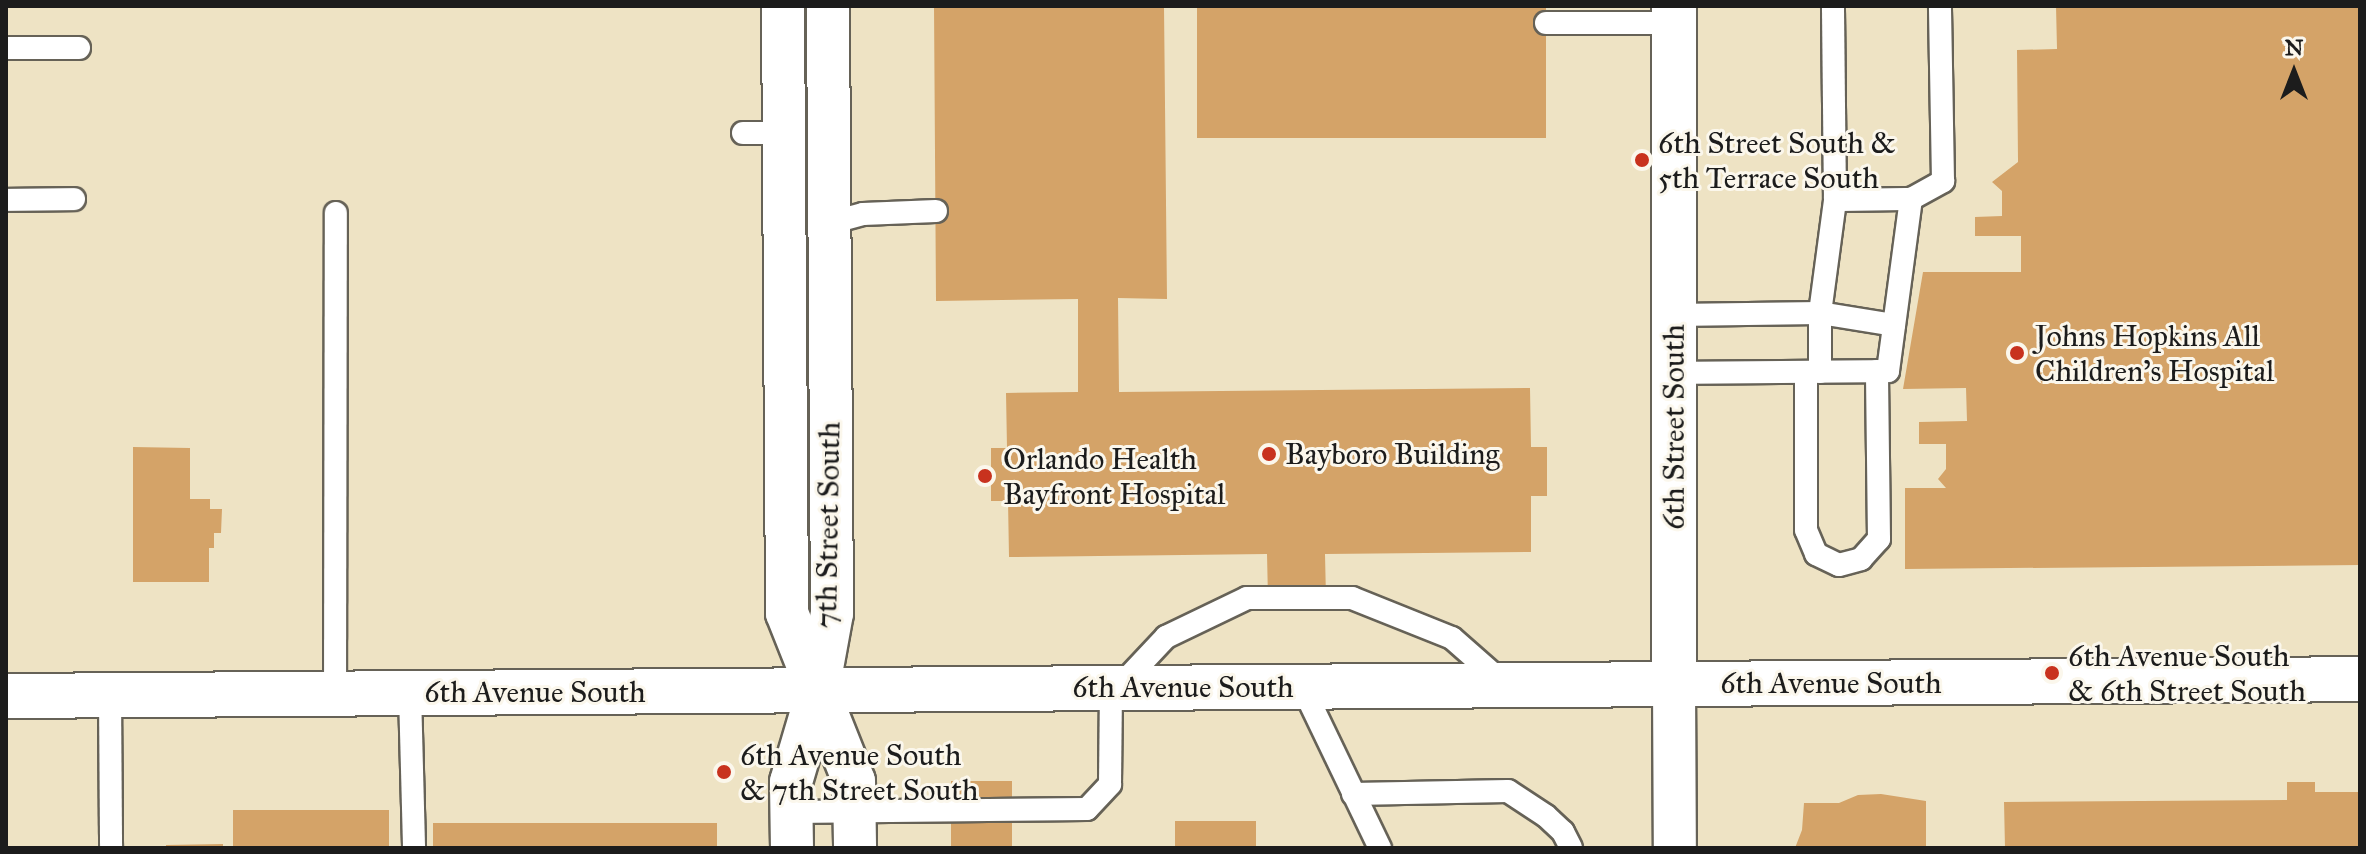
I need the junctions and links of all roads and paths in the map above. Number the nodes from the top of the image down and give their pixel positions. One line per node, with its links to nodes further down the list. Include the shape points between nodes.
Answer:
1 (783, 6): 10 (street, 7th Street South)
2 (828, 6): 17 (street, 7th Street South)
3 (1833, 6): 14 (lane)
4 (1940, 6): 12 (lane, via 1943,181)
5 (1674, 15): 6 (lane); 20 (street, 6th Street South)
6 (1546, 23)
7 (6, 48): 8 (lane)
8 (79, 48)
9 (743, 133): 10 (lane)
10 (784, 133): 18 (street, 7th Street South)
11 (74, 199): 13 (lane)
12 (1911, 199): 14 (lane); 21 (lane)
13 (6, 200)
14 (1835, 200): 19 (lane)
15 (936, 211): 17 (lane, via 863,214)
16 (336, 213): 31 (lane)
17 (829, 225): 18 (lane); 30 (street, 7th Street South, via 832,613)
18 (785, 226): 30 (street, 7th Street South, via 787,613)
19 (1820, 313): 20 (lane); 21 (lane); 23 (lane)
20 (1674, 315): 24 (street, 6th Street South)
21 (1894, 325): 22 (lane, via 1888,371)
22 (1877, 371): 23 (lane); 23 (lane, via 1879,539 1861,559 1839,565 1816,554 1806,530)
23 (1813, 372): 24 (lane)
24 (1674, 373): 26 (street, 6th Street South)
25 (2360, 679): 26 (street, 6th Avenue South)
26 (1674, 684): 27 (street, 6th Avenue South); 42 (street, 6th Street South)
27 (1506, 685): 28 (street, 6th Avenue South); 29 (lane, via 1452,638 1352,598 1247,598 1166,637)
28 (1302, 686): 29 (street, 6th Avenue South); 35 (lane)
29 (1115, 688): 30 (street, 6th Avenue South); 37 (lane, via 1110,784 1087,809)
30 (818, 690): 32 (street, 6th Avenue South); 36 (street, via 791,782); 37 (street, via 854,781)
31 (335, 693): 32 (street, 6th Avenue South); 33 (street, 6th Avenue South)
32 (410, 693): 39 (lane)
33 (110, 695): 34 (street, 6th Avenue South); 38 (lane)
34 (6, 696)
35 (1353, 794): 40 (lane); 41 (lane, via 1508,791 1546,816)
36 (792, 830): 37 (lane)
37 (855, 830)
38 (111, 848)
39 (414, 848)
40 (1380, 848)
41 (1571, 848)
42 (1675, 848)

